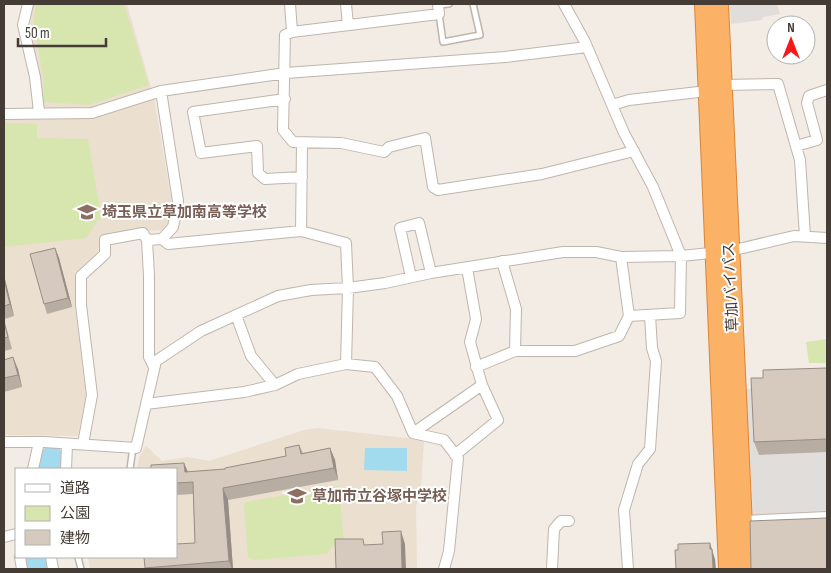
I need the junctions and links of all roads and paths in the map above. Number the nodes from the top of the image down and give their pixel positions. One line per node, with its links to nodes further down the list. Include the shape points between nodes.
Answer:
1 (28, 4): 19 (street, via 23,25)
2 (290, 4): 11 (street)
3 (346, 4): 10 (street)
4 (449, 4): 9 (lane)
5 (473, 4): 9 (lane, via 480,36 443,42)
6 (564, 4): 12 (street)
7 (704, 4): 14 (highway, 草加バイパス)
8 (719, 4): 14 (highway, 草加バイパス)
9 (438, 8): 10 (street)
10 (348, 25): 11 (street)
11 (292, 32): 13 (street, via 285,35)
12 (587, 47): 13 (street, via 505,57); 18 (street)
13 (286, 73): 16 (street); 17 (street)
14 (714, 88): 18 (street); 22 (street, via 778,84); 30 (highway, 草加バイパス)
15 (827, 90): 22 (street, via 809,96 807,103 817,140)
16 (161, 91): 19 (street, via 92,113); 28 (street, via 178,201 173,227)
17 (284, 99): 21 (street, via 283,130 293,142); 24 (street, via 193,112 201,153 257,146 258,173 265,179)
18 (612, 105): 23 (street)
19 (39, 112): 20 (street)
20 (4, 114)
21 (302, 143): 23 (street, via 340,143 384,152 389,147 425,138 433,187 438,190 542,174); 24 (street)
22 (796, 146): 26 (street, via 800,160)
23 (634, 151): 31 (street)
24 (302, 177): 25 (street)
25 (301, 231): 28 (street, via 168,244); 37 (street, via 346,243)
26 (805, 236): 27 (street); 30 (street)
27 (827, 238)
28 (162, 239): 29 (street)
29 (148, 240): 43 (street, via 149,357); 52 (street, via 142,233 105,240 105,254 81,276 81,306 92,396)
30 (722, 252): 31 (street); 59 (highway, 草加バイパス); 64 (highway, 草加バイパス)
31 (682, 256): 32 (street); 39 (street, via 680,313)
32 (621, 257): 33 (street, via 596,252 563,252); 40 (street)
33 (502, 262): 34 (street); 41 (street, via 516,309)
34 (467, 268): 35 (street); 44 (street, via 476,319 470,342)
35 (431, 273): 36 (street); 36 (street, via 419,223 400,228)
36 (411, 277): 37 (street)
37 (348, 288): 38 (street, via 278,296); 42 (street)
38 (236, 315): 43 (street, via 201,331 156,361); 45 (street, via 251,356)
39 (650, 315): 40 (street); 63 (street, via 656,361 650,449 638,464 624,510)
40 (629, 316): 41 (street, via 619,336 575,351)
41 (515, 351): 44 (street)
42 (346, 364): 45 (street, via 298,374); 48 (street, via 375,367 397,396)
43 (154, 367): 47 (street)
44 (476, 367): 46 (street)
45 (275, 385): 47 (street)
46 (482, 385): 48 (street); 54 (street, via 498,420)
47 (146, 404): 53 (street, via 136,448)
48 (412, 433): 54 (street, via 444,440)
49 (4, 442): 50 (street)
50 (39, 442): 51 (street); 55 (street)
51 (68, 444): 52 (street); 56 (street)
52 (83, 444): 53 (street)
53 (132, 448): 57 (lane)
54 (455, 454): 61 (street, via 458,458 449,550)
55 (33, 468)
56 (66, 468)
57 (130, 468)
58 (827, 517): 59 (street)
59 (743, 520): 65 (highway, 草加バイパス)
60 (570, 521): 62 (street, via 561,521 554,529)
61 (444, 569)
62 (552, 569)
63 (628, 569)
64 (728, 569)
65 (745, 569)

